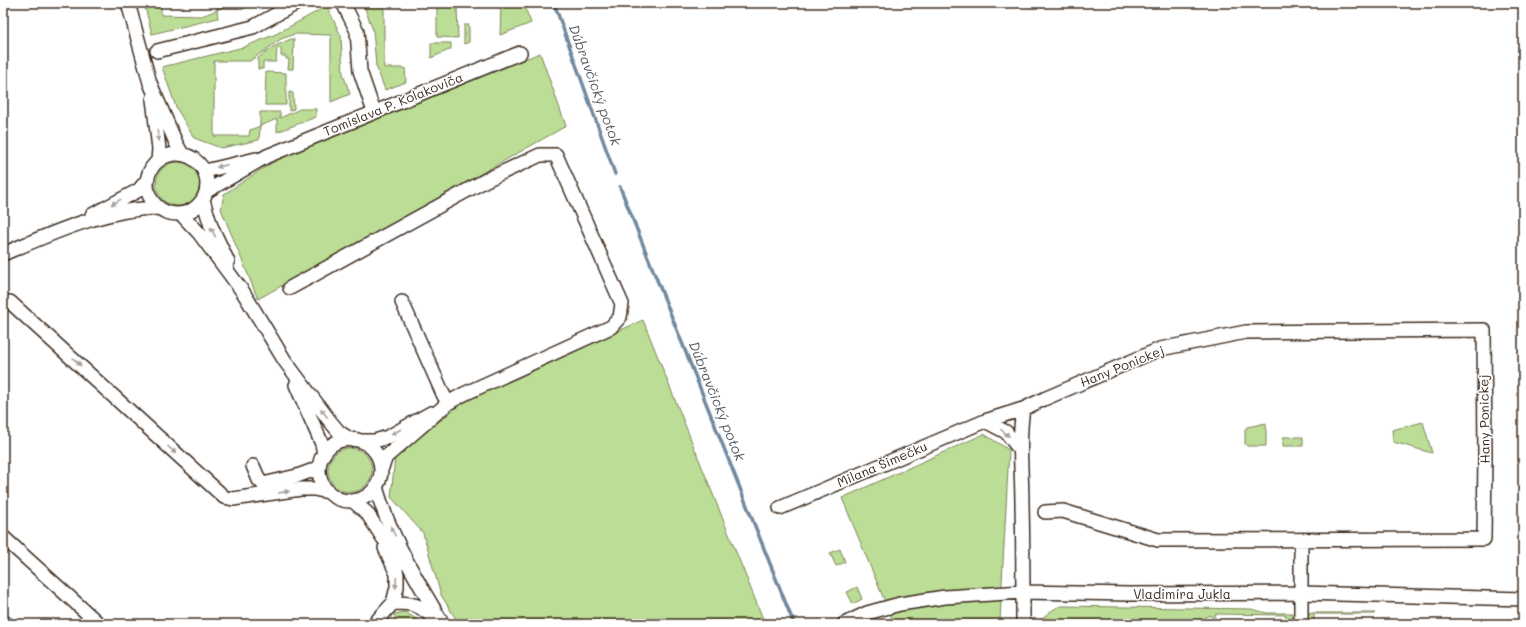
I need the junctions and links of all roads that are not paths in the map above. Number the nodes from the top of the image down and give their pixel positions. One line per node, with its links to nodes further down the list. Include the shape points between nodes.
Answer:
1 (128, 3): 6 (street)
2 (297, 3): 4 (street, via 254,27)
3 (343, 3): 7 (street, via 357,31 360,71)
4 (157, 51)
5 (520, 53): 7 (street, Tomislava P. Kolakoviča)
6 (150, 83): 8 (street); 10 (street, one-way to 10, via 159,149)
7 (374, 112): 9 (street, Tomislava P. Kolakoviča)
8 (182, 154): 10 (street, via 169,155); 11 (street, via 196,160)
9 (267, 156): 11 (street, Tomislava P. Kolakoviča, one-way to 11); 13 (street, Tomislava P. Kolakoviča)
10 (158, 161): 12 (street)
11 (205, 171): 13 (street, via 208,181)
12 (147, 180): 14 (street, via 148,194); 16 (street, one-way to 16, via 139,190)
13 (205, 195): 15 (street, via 194,210); 19 (street, one-way to 13, via 210,226)
14 (159, 208): 15 (street, via 167,213); 16 (street, via 134,209)
15 (181, 214): 19 (street, via 199,233)
16 (75, 225): 17 (street)
17 (4, 250)
18 (290, 288): 23 (street, via 488,179 540,155 556,155 622,304 620,318 611,326 464,394)
19 (243, 292): 22 (street)
20 (3, 302): 33 (street, one-way to 33, via 10,302 224,497 233,499 301,489)
21 (402, 302): 23 (street)
22 (285, 361): 26 (street, one-way to 22, via 339,432); 28 (street, via 315,427)
23 (446, 405): 26 (street, one-way to 26, via 388,437 375,441); 31 (street, via 386,457)
24 (1024, 409): 25 (street, Milana Šimečku); 27 (street); 39 (street, Hany Ponickej, via 1160,349 1246,332 1484,330 1484,539)
25 (985, 421): 27 (street, one-way to 27, via 1006,432); 35 (street, Milana Šimečku)
26 (356, 440): 28 (street, via 336,443); 31 (street, via 375,452)
27 (1020, 450): 41 (street)
28 (324, 454): 30 (street)
29 (253, 466): 30 (street, via 259,480 264,484)
30 (319, 468): 33 (street, via 320,479)
31 (381, 470): 32 (street)
32 (376, 487): 34 (street, via 366,497); 40 (street, one-way to 32, via 380,502)
33 (328, 492): 34 (street, via 340,500)
34 (353, 501): 38 (street, via 367,513)
35 (780, 508)
36 (1045, 512): 39 (street, Hany Ponickej, via 1063,511 1158,540)
37 (3, 537): 45 (street)
38 (383, 538): 40 (street); 44 (street, one-way to 44, via 386,553 396,574 397,587)
39 (1301, 540): 42 (street)
40 (416, 579): 48 (street)
41 (1023, 592): 42 (street, Vladimíra Jukla); 49 (street, Vladimíra Jukla, via 900,604 867,613); 50 (street)
42 (1301, 593): 43 (street, Vladimíra Jukla); 51 (street)
43 (1523, 599)
44 (393, 603): 46 (street); 47 (street, via 410,603 422,608)
45 (99, 624)
46 (374, 624)
47 (440, 624)
48 (443, 624)
49 (844, 624)
50 (1023, 624)
51 (1301, 624)

